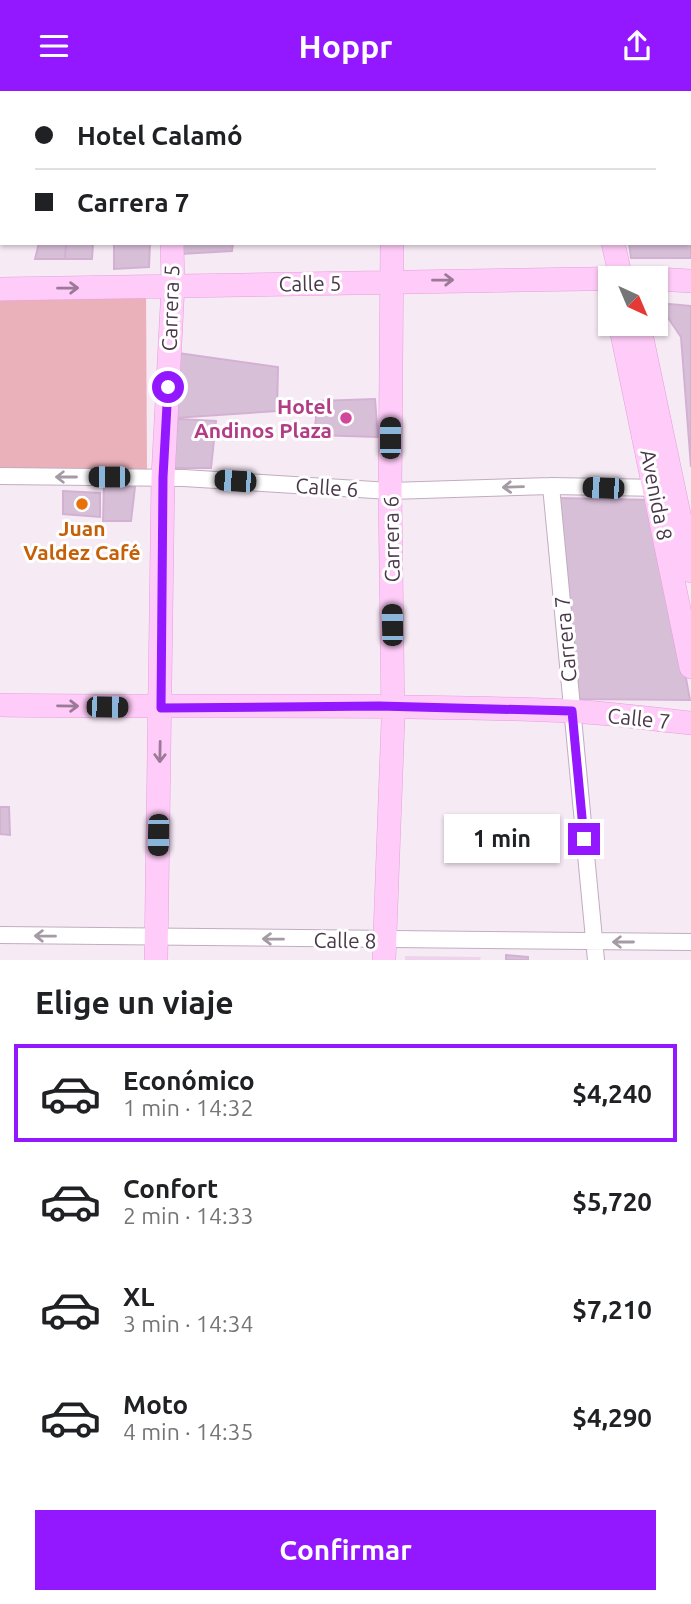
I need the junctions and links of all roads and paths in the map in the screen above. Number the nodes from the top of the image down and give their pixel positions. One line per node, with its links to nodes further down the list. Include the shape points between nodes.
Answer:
1 (172, 245): 9 (street, Carrera 5)
2 (392, 245): 7 (street, Carrera 6)
3 (613, 245): 4 (street)
4 (618, 266)
5 (598, 278): 7 (street, Calle 5, one-way to 5)
6 (668, 280): 8 (street)
7 (391, 281): 9 (street, Calle 5); 17 (street, Carrera 6)
8 (691, 281)
9 (173, 286): 10 (street, Calle 5, one-way to 9); 14 (street, Carrera 5)
10 (0, 289)
11 (623, 336): 16 (street, Avenida 8)
12 (641, 336): 16 (street, Avenida 8)
13 (0, 476): 14 (street, Calle 6, one-way to 13)
14 (163, 477): 17 (street, Calle 6); 22 (street, Carrera 5)
15 (551, 486): 16 (street, Calle 6); 17 (street, Calle 6, one-way to 17); 23 (street, Carrera 7)
16 (664, 488): 18 (street, Avenida 8); 19 (street, Avenida 8)
17 (390, 491): 21 (street, Carrera 6)
18 (691, 571)
19 (691, 667)
20 (0, 705): 22 (street, Calle 7, one-way to 22)
21 (393, 706): 22 (street, Calle 7); 23 (street, Calle 7); 29 (street, Carrera 6)
22 (161, 708): 28 (street, Carrera 5, one-way to 28)
23 (572, 711): 24 (street, Calle 7); 26 (street, Carrera 7)
24 (691, 723)
25 (0, 935): 28 (street, Calle 8, one-way to 25)
26 (594, 941): 27 (street, Calle 8, one-way to 26); 29 (street, Calle 8); 30 (street, Carrera 7)
27 (691, 942)
28 (157, 949): 29 (street, Calle 8, one-way to 28)
29 (384, 951)
30 (596, 960)

